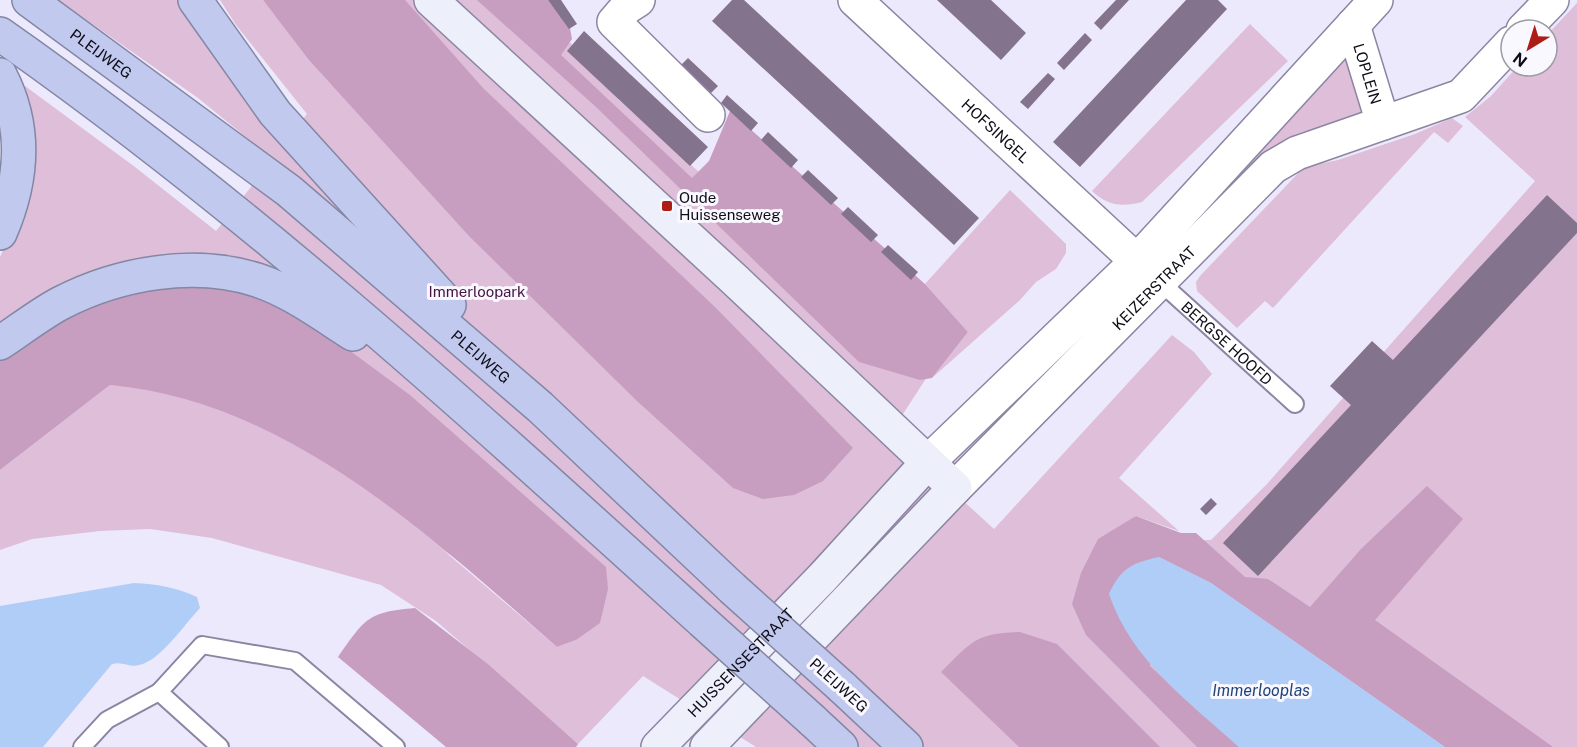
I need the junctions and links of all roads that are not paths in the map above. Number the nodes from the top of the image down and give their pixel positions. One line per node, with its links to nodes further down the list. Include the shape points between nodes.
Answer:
1 (29, 0): 20 (highway, PLEIJWEG, via 289,191)
2 (195, 0): 20 (highway, via 275,112)
3 (431, 0): 21 (street)
4 (638, 0): 13 (street, via 614,22)
5 (855, 0): 16 (street, HOFSINGEL)
6 (1376, 0): 9 (street, KEIZERSTRAAT)
7 (1552, 0): 8 (street)
8 (1535, 18)
9 (1353, 25): 14 (street, LOPLEIN); 16 (street, KEIZERSTRAAT)
10 (0, 34): 18 (highway, via 144,138)
11 (1499, 56): 14 (street, KEIZERSTRAAT, via 1461,96)
12 (0, 75): 15 (highway, via 19,129 20,163 15,193)
13 (708, 115)
14 (1383, 123): 16 (street, KEIZERSTRAAT, via 1297,153 1273,167)
15 (0, 233)
16 (1148, 271): 19 (lane, BERGSE HOOFD); 21 (street, KEIZERSTRAAT); 22 (street, KEIZERSTRAAT)
17 (0, 343): 18 (highway, via 62,303 122,279 197,270 222,273 258,280 310,307)
18 (457, 398): 30 (highway, bridge)
19 (1295, 404)
20 (540, 407): 31 (highway, PLEIJWEG, bridge)
21 (927, 463): 22 (street); 23 (street, KEIZERSTRAAT)
22 (955, 488): 29 (street, KEIZERSTRAAT)
23 (822, 577): 28 (street, HUISSENSESTRAAT)
24 (159, 692): 25 (lane, via 107,720); 26 (lane); 27 (lane, via 202,645 296,661)
25 (81, 747)
26 (220, 747)
27 (396, 747)
28 (658, 747)
29 (707, 747)
30 (841, 747)
31 (906, 747)

